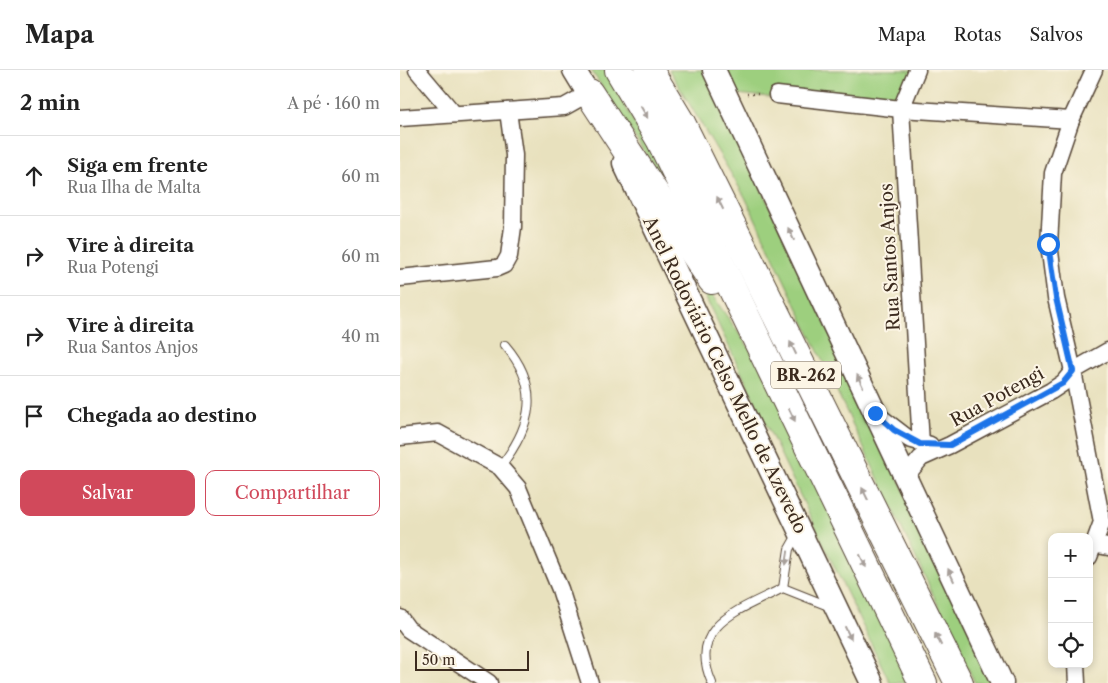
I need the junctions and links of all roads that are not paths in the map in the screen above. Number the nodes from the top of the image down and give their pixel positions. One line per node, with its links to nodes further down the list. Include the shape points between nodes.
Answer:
1 (417, 70): 12 (street)
2 (574, 70): 8 (main road, Anel Rodoviário Celso Mello de Azevedo)
3 (619, 70): 19 (highway, BR-262, one-way to 19, via 660,139)
4 (649, 70): 37 (highway, BR-262, one-way to 4, via 685,132)
5 (714, 70): 20 (main road, one-way to 5)
6 (917, 70): 10 (street, Rua Santos Anjos)
7 (1094, 70): 14 (street)
8 (590, 93): 11 (street, via 564,107); 19 (highway); 26 (main road, Anel Rodoviário Celso Mello de Azevedo)
9 (777, 95): 10 (street)
10 (901, 109): 14 (street); 22 (street, Rua Santos Anjos)
11 (508, 111): 12 (street); 15 (street, via 514,154 513,228 509,256 504,265)
12 (454, 114): 13 (street)
13 (400, 118)
14 (1072, 120): 18 (street, via 1053,173 1048,244 1056,298)
15 (400, 278)
16 (505, 345): 24 (lane, via 519,362 527,380 529,405 516,446)
17 (1108, 351): 18 (street, Rua Potengi)
18 (1073, 371): 23 (street, Rua Potengi, via 1051,391); 27 (street, via 1102,522)
19 (771, 372): 36 (highway, BR-262, one-way to 36)
20 (875, 413): 22 (street, via 894,430); 25 (main road)
21 (400, 437): 24 (street, via 438,433)
22 (921, 444): 23 (street)
23 (950, 445): 25 (street, Rua Potengi, via 921,458)
24 (500, 467): 33 (street, via 518,488 530,515 560,589)
25 (905, 477): 38 (main road, one-way to 25)
26 (800, 530): 28 (lane, one-way to 28, via 788,549); 29 (main road, Anel Rodoviário Celso Mello de Azevedo)
27 (1096, 549)
28 (783, 588): 29 (lane); 34 (lane, via 715,626 707,637 704,655)
29 (838, 611): 35 (main road, Anel Rodoviário Celso Mello de Azevedo, one-way to 35)
30 (400, 618): 32 (street, via 408,629)
31 (1076, 668): 39 (street)
32 (489, 683)
33 (590, 683)
34 (712, 683)
35 (872, 683)
36 (923, 683)
37 (959, 683)
38 (1002, 683)
39 (1077, 683)

